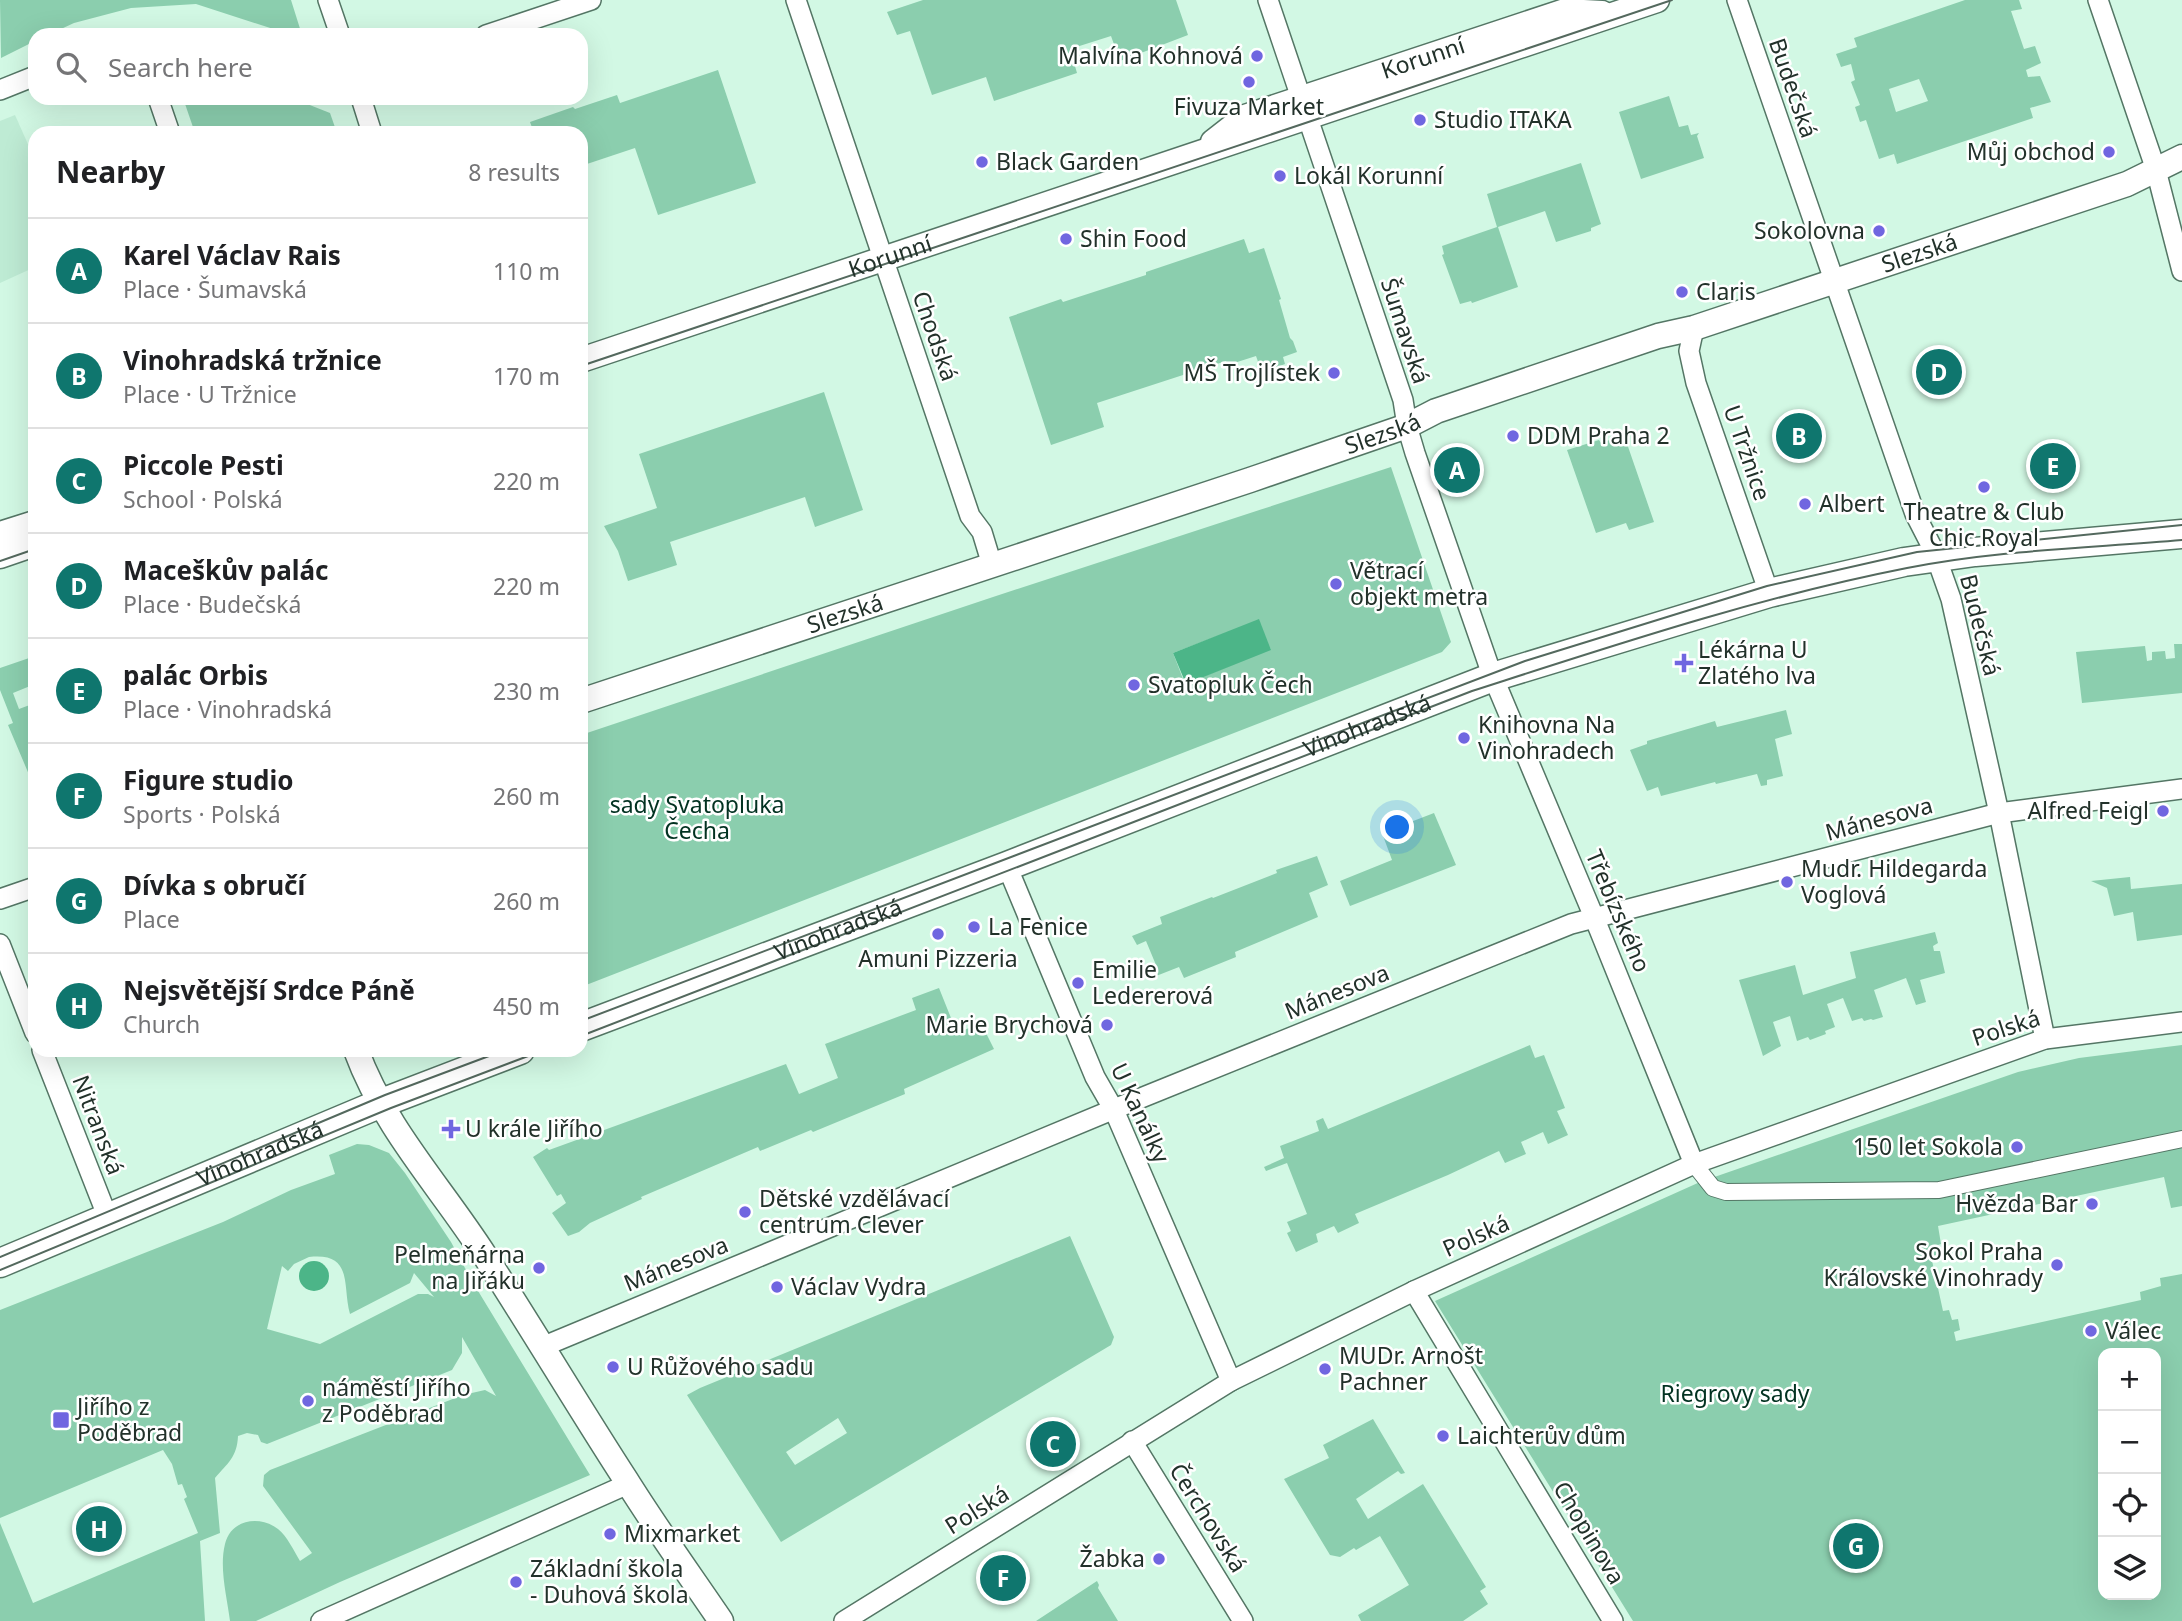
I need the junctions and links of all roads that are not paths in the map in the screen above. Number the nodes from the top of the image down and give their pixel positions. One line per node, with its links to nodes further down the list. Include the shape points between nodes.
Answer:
1 (328, 0): 8 (street)
2 (592, 0): 9 (street)
3 (796, 0): 19 (street, Chodská)
4 (1268, 0): 14 (street, Šumavská)
5 (1657, 0): 14 (street, Korunní)
6 (1737, 0): 21 (street, Budečská)
7 (2098, 0): 18 (street)
8 (338, 28)
9 (507, 28)
10 (28, 79): 11 (street)
11 (0, 90)
12 (160, 105): 15 (street)
13 (363, 105): 16 (street)
14 (1305, 107): 19 (street, Korunní, via 1199,153); 24 (street, Šumavská, via 1403,400)
15 (168, 126)
16 (370, 126)
17 (2182, 157): 18 (street, Slezská)
18 (2156, 170): 20 (street); 21 (street, Slezská, via 2127,184)
19 (883, 259): 23 (street, Korunní); 31 (street, Chodská, via 970,516 982,533)
20 (2182, 271)
21 (1834, 281): 22 (street, Slezská); 30 (street, Budečská, via 1915,514)
22 (1694, 328): 24 (street, Slezská, via 1436,411); 32 (street, U Tržnice, via 1689,351 1696,383)
23 (588, 358)
24 (1407, 426): 31 (street, Slezská); 33 (street, Šumavská)
25 (28, 525): 26 (street)
26 (0, 534)
27 (2182, 534): 30 (main road, Vinohradská)
28 (28, 546): 29 (street)
29 (0, 556)
30 (1936, 557): 32 (main road, Vinohradská); 36 (street, Budečská, via 1951,599)
31 (992, 565): 34 (street, Slezská)
32 (1769, 593): 33 (main road, Vinohradská)
33 (1493, 677): 37 (main road, Vinohradská); 40 (street, Třebízského)
34 (588, 699)
35 (2182, 789): 36 (street, Mánesova)
36 (1999, 813): 40 (street, Mánesova); 45 (street, Budečská)
37 (1007, 866): 44 (main road, Vinohradská); 50 (street, U Kanálky)
38 (28, 889): 39 (street)
39 (0, 899)
40 (1594, 917): 50 (street, Mánesova); 52 (street, Třebízského)
41 (0, 944): 42 (street)
42 (28, 1014)
43 (2182, 1022): 45 (street, Polská)
44 (588, 1024)
45 (2045, 1039): 52 (street, Polská)
46 (45, 1057): 53 (street, Nitranská)
47 (359, 1057): 49 (street)
48 (502, 1057): 49 (main road, Vinohradská)
49 (379, 1104): 53 (main road, Vinohradská); 56 (street)
50 (1114, 1110): 56 (street, Mánesova); 57 (street, U Kanálky)
51 (2182, 1139): 52 (street, via 1939,1190 1726,1192 1713,1188)
52 (1694, 1164): 55 (street, Polská)
53 (108, 1218): 54 (main road, Vinohradská)
54 (0, 1263)
55 (1414, 1291): 57 (street, Polská); 64 (street, Chopinova)
56 (542, 1346): 59 (street)
57 (1231, 1381): 58 (street, Polská)
58 (1132, 1441): 62 (street, Polská); 63 (street, Čerchovská)
59 (628, 1483): 60 (street); 61 (street)
60 (321, 1621)
61 (721, 1621)
62 (844, 1621)
63 (1243, 1621)
64 (1613, 1621)

